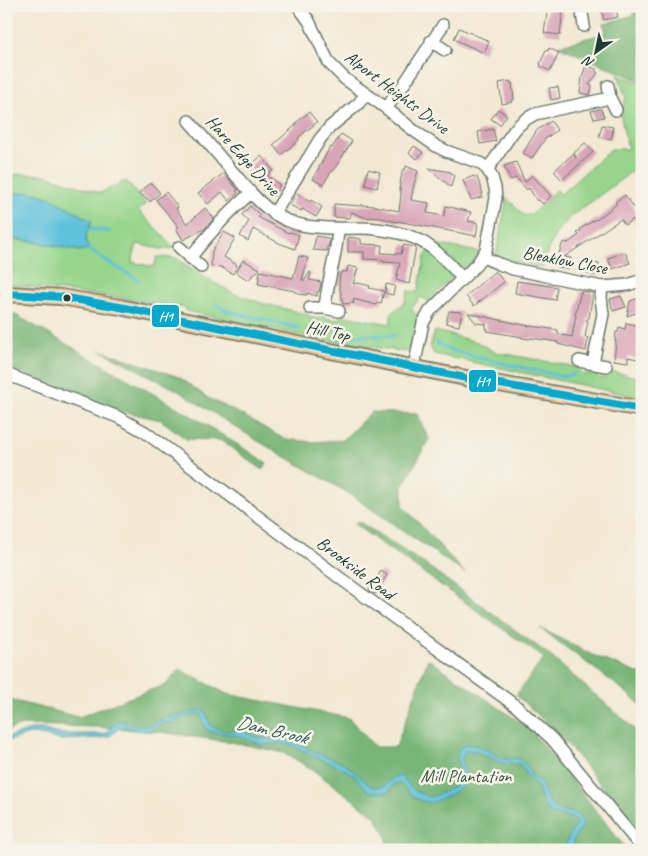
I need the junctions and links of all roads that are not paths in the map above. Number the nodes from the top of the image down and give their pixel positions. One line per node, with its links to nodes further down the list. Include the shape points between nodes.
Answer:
1 (298, 6): 8 (street, Alport Heights Drive, via 329,63)
2 (581, 6): 4 (street)
3 (443, 25): 5 (street)
4 (584, 26)
5 (431, 41): 6 (street); 10 (street)
6 (445, 50)
7 (608, 86): 9 (street)
8 (366, 94): 10 (street, Alport Heights Drive); 15 (street, via 320,139)
9 (610, 98): 11 (street); 13 (street, via 535,114 517,127)
10 (386, 108): 13 (street, Alport Heights Drive, via 436,146 480,163)
11 (616, 110)
12 (188, 121): 14 (street, Hare Edge Drive)
13 (487, 169): 18 (street, via 494,182 496,198)
14 (250, 193): 15 (street, Hare Edge Drive); 19 (street, via 215,227)
15 (274, 214): 16 (street, Hare Edge Drive, via 303,226)
16 (338, 229): 21 (street, Hare Edge Drive, via 376,229 406,234 428,244); 26 (street)
17 (179, 247): 19 (street)
18 (483, 256): 21 (street); 23 (street, Bleaklow Close, via 513,269)
19 (190, 258): 20 (street)
20 (201, 267)
21 (462, 278): 31 (street, via 430,311 423,324)
22 (642, 280): 23 (street, Bleaklow Close, via 628,285)
23 (602, 287): 29 (street, via 603,314)
24 (6, 294): 31 (main road, Hill Top, via 92,302)
25 (310, 308): 26 (street)
26 (325, 308): 27 (street)
27 (339, 312)
28 (579, 362): 29 (street)
29 (593, 363): 30 (street)
30 (606, 366)
31 (414, 367): 33 (main road, Hill Top)
32 (6, 374): 34 (street, Brookside Road, via 118,417 146,432 426,642 498,692 552,738)
33 (642, 408)
34 (642, 848)

